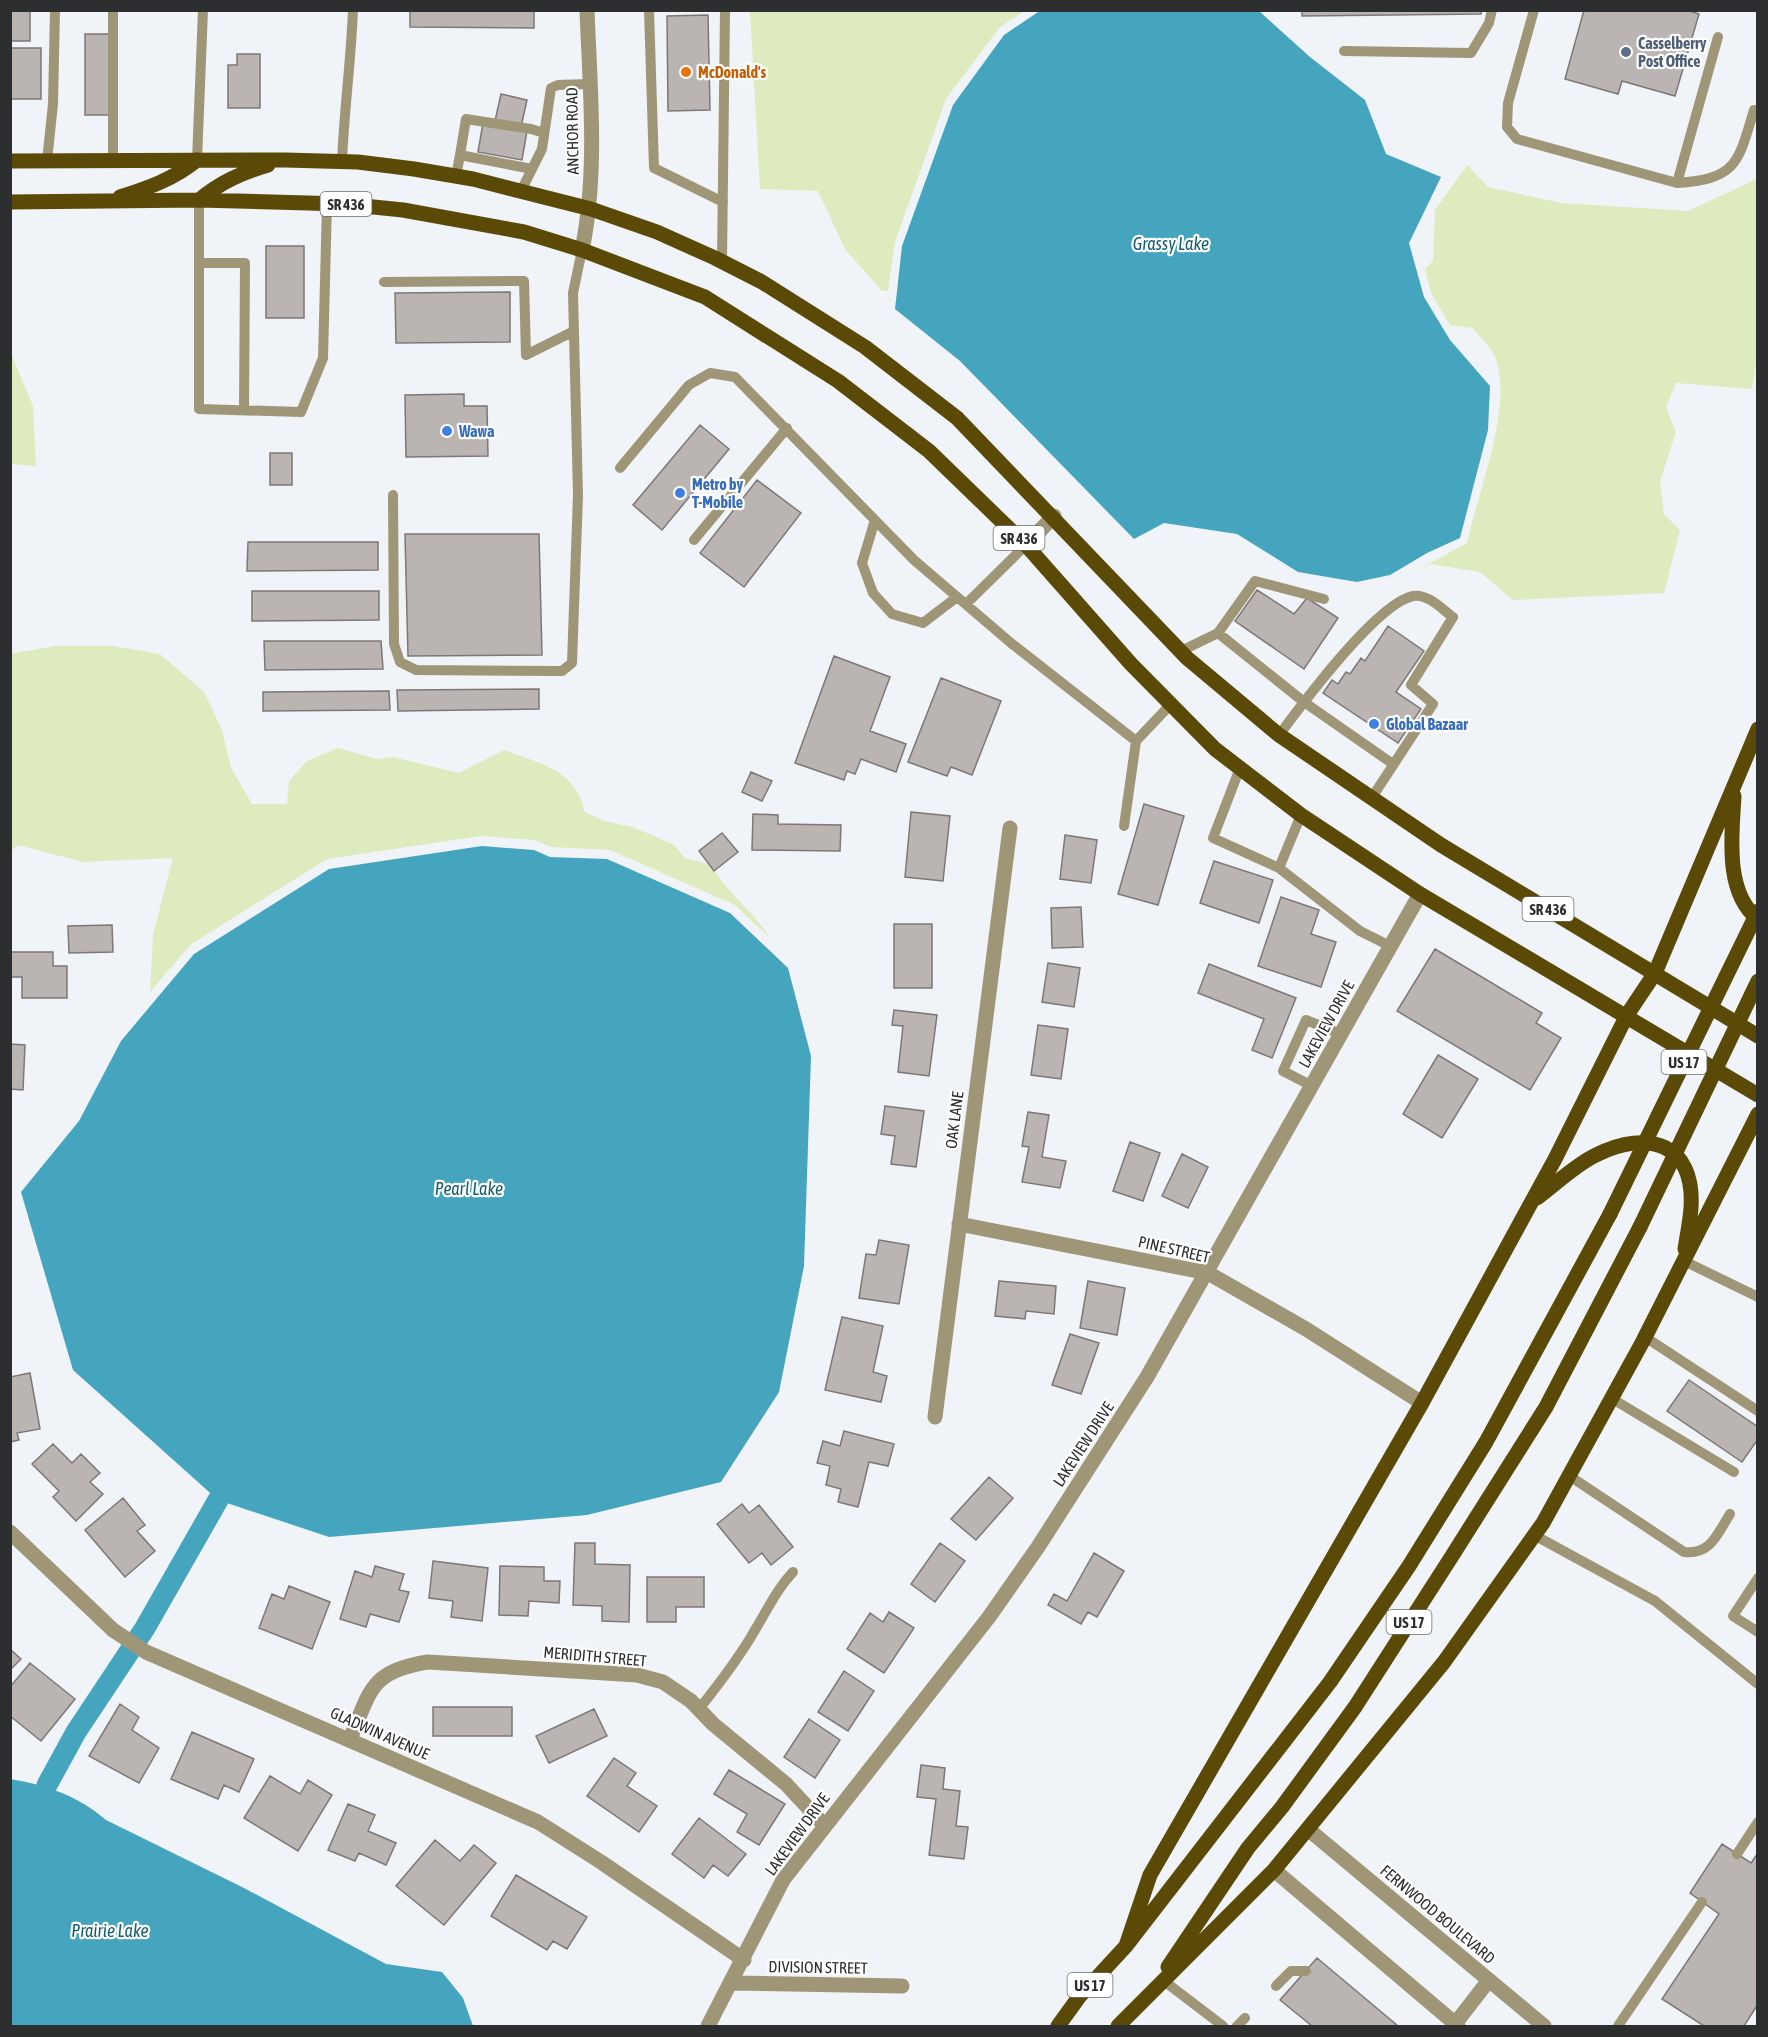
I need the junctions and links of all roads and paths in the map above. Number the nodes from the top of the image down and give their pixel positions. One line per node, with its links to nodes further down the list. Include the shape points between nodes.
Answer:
1 (55, 10): 16 (lane, via 53,104)
2 (204, 10): 18 (lane)
3 (353, 10): 21 (lane)
4 (587, 10): 12 (street, ANCHOR ROAD)
5 (649, 10): 29 (lane, via 654,168)
6 (724, 10): 29 (lane)
7 (1492, 10): 11 (lane, via 1489,23 1471,53)
8 (1534, 10): 24 (lane, via 1508,103 1507,127 1517,139)
9 (114, 16): 17 (lane)
10 (1718, 37): 24 (lane)
11 (1344, 51)
12 (589, 84): 14 (lane, via 551,88); 31 (street, ANCHOR ROAD)
13 (1754, 111): 24 (lane, via 1741,153 1732,166 1718,177)
14 (544, 133): 15 (lane, via 466,120); 22 (lane, via 542,149)
15 (460, 155): 22 (lane, via 497,159); 23 (lane)
16 (46, 160): 17 (main road, SR 436); 20 (main road, SR 436)
17 (113, 160): 18 (main road, SR 436)
18 (197, 160): 19 (main road, SR 436); 28 (main road, via 158,185)
19 (285, 160): 21 (main road, SR 436); 26 (main road, via 241,173)
20 (10, 161)
21 (342, 162): 23 (main road, SR 436)
22 (532, 169): 25 (lane)
23 (456, 176): 25 (main road, SR 436)
24 (1677, 183)
25 (521, 191): 31 (main road, SR 436)
26 (200, 200): 28 (main road, SR 436); 30 (main road, SR 436); 34 (lane)
27 (10, 202): 28 (main road, SR 436)
28 (105, 202)
29 (723, 202): 33 (lane)
30 (327, 204): 32 (main road, SR 436, via 447,216); 37 (lane, via 323,358 310,393 301,412)
31 (591, 209): 32 (street, ANCHOR ROAD); 33 (main road, SR 436)
32 (582, 249): 36 (lane, via 573,293); 44 (main road, SR 436, via 705,297 838,381 929,451)
33 (722, 261): 41 (main road, SR 436, via 865,347 957,418)
34 (199, 263): 37 (lane, via 199,409); 37 (lane, via 245,263)
35 (384, 282): 36 (lane, via 524,281 526,355)
36 (574, 331): 40 (lane, via 578,495 572,663 562,671 416,670 400,662 394,644)
37 (244, 410)
38 (787, 428): 39 (lane, via 735,377 710,374 689,385); 42 (lane); 43 (lane)
39 (620, 468)
40 (393, 495)
41 (1054, 516): 44 (street); 48 (main road, SR 436)
42 (875, 520): 46 (lane); 46 (lane, via 862,563 873,593 892,614 923,623)
43 (694, 540)
44 (1026, 545): 46 (lane); 50 (main road, SR 436)
45 (1324, 598): 47 (lane, via 1255,581)
46 (961, 601): 53 (lane)
47 (1218, 633): 48 (lane); 49 (lane)
48 (1180, 651): 52 (main road, SR 436)
49 (1304, 702): 52 (lane); 54 (lane); 54 (lane, via 1360,636 1395,606 1412,596 1424,596 1453,616 1411,685 1433,704)
50 (1171, 705): 53 (lane); 55 (main road, SR 436)
51 (1758, 729): 56 (main road)
52 (1279, 735): 57 (main road, SR 436)
53 (1136, 741): 59 (lane)
54 (1394, 764): 57 (lane)
55 (1240, 768): 58 (main road, SR 436); 61 (lane, via 1213,838)
56 (1735, 784): 64 (main road, via 1731,835 1735,878 1743,903); 66 (main road)
57 (1371, 799): 66 (main road, SR 436)
58 (1301, 815): 61 (lane); 62 (main road, SR 436)
59 (1124, 826)
60 (1010, 828): 75 (street, OAK LANE)
61 (1279, 868): 65 (lane, via 1360,931)
62 (1420, 894): 65 (street, LAKEVIEW DRIVE); 68 (main road, SR 436)
63 (1758, 911): 101 (main road, US 17, bridge, via 1610,1214 1486,1442 1330,1682)
64 (1758, 919)
65 (1390, 946): 69 (street, LAKEVIEW DRIVE)
66 (1655, 973): 68 (main road); 70 (main road, SR 436)
67 (1758, 981): 109 (main road, US 17, bridge, via 1640,1227 1546,1407 1355,1707 1248,1848)
68 (1627, 1015): 72 (main road, SR 436); 74 (main road)
69 (1341, 1034): 71 (street, LAKEVIEW DRIVE); 71 (lane, via 1306,1020 1283,1071)
70 (1758, 1036)
71 (1312, 1086): 77 (street, LAKEVIEW DRIVE)
72 (1758, 1095)
73 (1758, 1114): 76 (main road)
74 (1532, 1202): 76 (main road, via 1594,1156 1616,1146 1633,1142 1662,1144 1675,1152 1689,1185 1691,1207); 81 (main road)
75 (959, 1224): 77 (street, PINE STREET); 83 (street, OAK LANE)
76 (1684, 1261): 78 (lane); 79 (main road)
77 (1208, 1273): 81 (street, PINE STREET, via 1306,1329); 96 (street, LAKEVIEW DRIVE, via 1038,1547 989,1617)
78 (1757, 1297)
79 (1645, 1337): 80 (main road); 82 (lane)
80 (1611, 1398): 84 (lane); 85 (main road)
81 (1422, 1403): 101 (main road, via 1150,1875)
82 (1758, 1411)
83 (935, 1417)
84 (1734, 1472)
85 (1568, 1475): 86 (lane, via 1684,1552 1698,1554 1707,1548); 88 (main road)
86 (1730, 1514)
87 (10, 1532): 94 (street, GLADWIN AVENUE, via 112,1630 146,1652)
88 (1534, 1535): 92 (lane, via 1655,1601); 97 (main road, via 1444,1662)
89 (793, 1572): 93 (lane, via 777,1589 722,1682)
90 (1758, 1578): 91 (lane, via 1733,1616)
91 (1758, 1632)
92 (1758, 1684)
93 (699, 1709): 94 (street, MERIDITH STREET, via 663,1682 637,1675 428,1662 400,1666 384,1675 371,1690); 96 (street, MERIDITH STREET, via 786,1784)
94 (350, 1739): 102 (street, GLADWIN AVENUE, via 538,1822)
95 (1758, 1822): 98 (lane)
96 (824, 1825): 102 (street, LAKEVIEW DRIVE, via 783,1880)
97 (1309, 1830): 99 (main road); 104 (street, FERNWOOD BOULEVARD)
98 (1737, 1854)
99 (1274, 1870): 105 (main road); 114 (street)
100 (1702, 1902): 116 (lane)
101 (1126, 1946): 111 (main road, US 17, via 1078,1996)
102 (744, 1960): 106 (street, LAKEVIEW DRIVE)
103 (1306, 1971): 108 (lane, via 1291,1971)
104 (1489, 1980): 114 (street); 115 (street, FERNWOOD BOULEVARD)
105 (1164, 1981): 109 (main road); 113 (lane)
106 (732, 1983): 107 (street, DIVISION STREET); 110 (street, LAKEVIEW DRIVE)
107 (902, 1986)
108 (1276, 1986)
109 (1148, 1997): 112 (main road, US 17)
110 (708, 2026)
111 (1058, 2026)
112 (1118, 2026)
113 (1223, 2026)
114 (1455, 2026)
115 (1544, 2026)
116 (1618, 2026)

